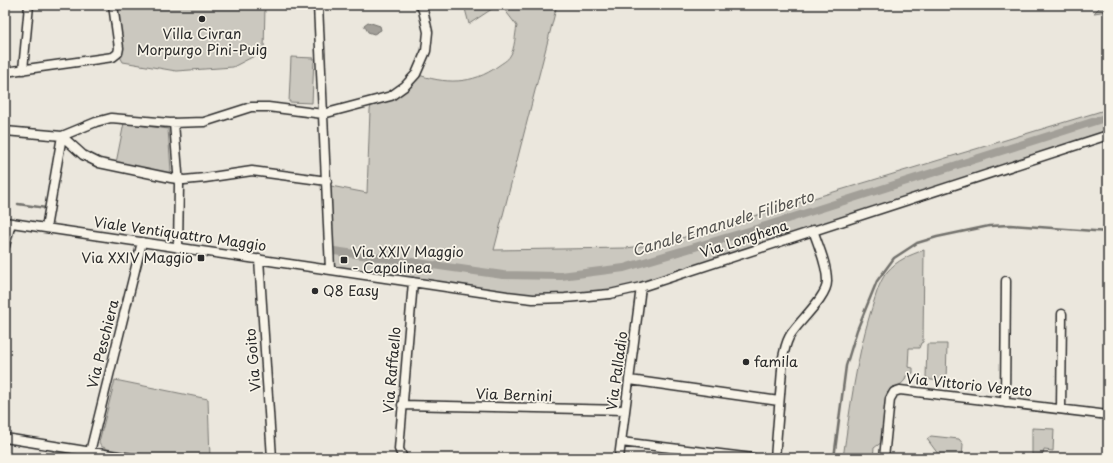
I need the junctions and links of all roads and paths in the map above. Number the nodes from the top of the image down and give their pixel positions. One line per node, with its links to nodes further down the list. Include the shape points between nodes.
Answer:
1 (29, 5): 5 (street)
2 (113, 5): 5 (street, via 118,53 113,56)
3 (318, 5): 7 (street)
4 (420, 5): 7 (street, via 426,20 428,43 421,63 406,86 391,96)
5 (23, 70): 6 (street)
6 (5, 72)
7 (323, 114): 8 (street, via 251,107 212,121); 13 (street)
8 (174, 123): 11 (street, via 110,118); 12 (street)
9 (5, 131): 11 (street)
10 (1108, 135): 16 (street, Via Longhena)
11 (62, 136): 12 (street, via 83,154 99,163); 15 (street)
12 (178, 179): 13 (street, via 252,171); 19 (street)
13 (327, 181): 21 (street)
14 (8, 222): 15 (street, Viale Ventiquattro Maggio); 18 (street)
15 (46, 228): 17 (street, Viale Ventiquattro Maggio)
16 (813, 230): 25 (street, Via Longhena); 28 (street, via 825,268 827,284 786,345)
17 (142, 242): 19 (street, Viale Ventiquattro Maggio); 36 (street, Via Peschiera)
18 (5, 246)
19 (178, 248): 20 (street, Viale Ventiquattro Maggio)
20 (259, 259): 21 (street, Viale Ventiquattro Maggio); 38 (street, Via Goito)
21 (330, 269): 22 (street, Viale Ventiquattro Maggio)
22 (352, 273): 24 (street, Via Longhena)
23 (1006, 281): 29 (street)
24 (413, 282): 25 (street, Via Longhena, via 533,299 582,297); 30 (street, Via Raffaello)
25 (641, 287): 27 (street, Via Palladio)
26 (1062, 314): 31 (street)
27 (630, 380): 28 (street); 32 (street, Via Palladio)
28 (779, 401): 42 (street)
29 (1005, 403): 31 (street, Via Vittorio Veneto); 43 (street, Via Vittorio Veneto, via 897,391 890,399)
30 (402, 405): 32 (street, Via Bernini); 39 (street, Via Raffaello, via 399,449)
31 (1061, 409): 33 (street, Via Vittorio Veneto)
32 (625, 410): 35 (street, Via Palladio)
33 (1108, 414)
34 (5, 438): 36 (street)
35 (621, 442): 40 (street, Via Palladio); 41 (street)
36 (90, 452): 37 (street)
37 (129, 458)
38 (272, 458)
39 (403, 458)
40 (619, 458)
41 (753, 458)
42 (775, 458)
43 (884, 458)

